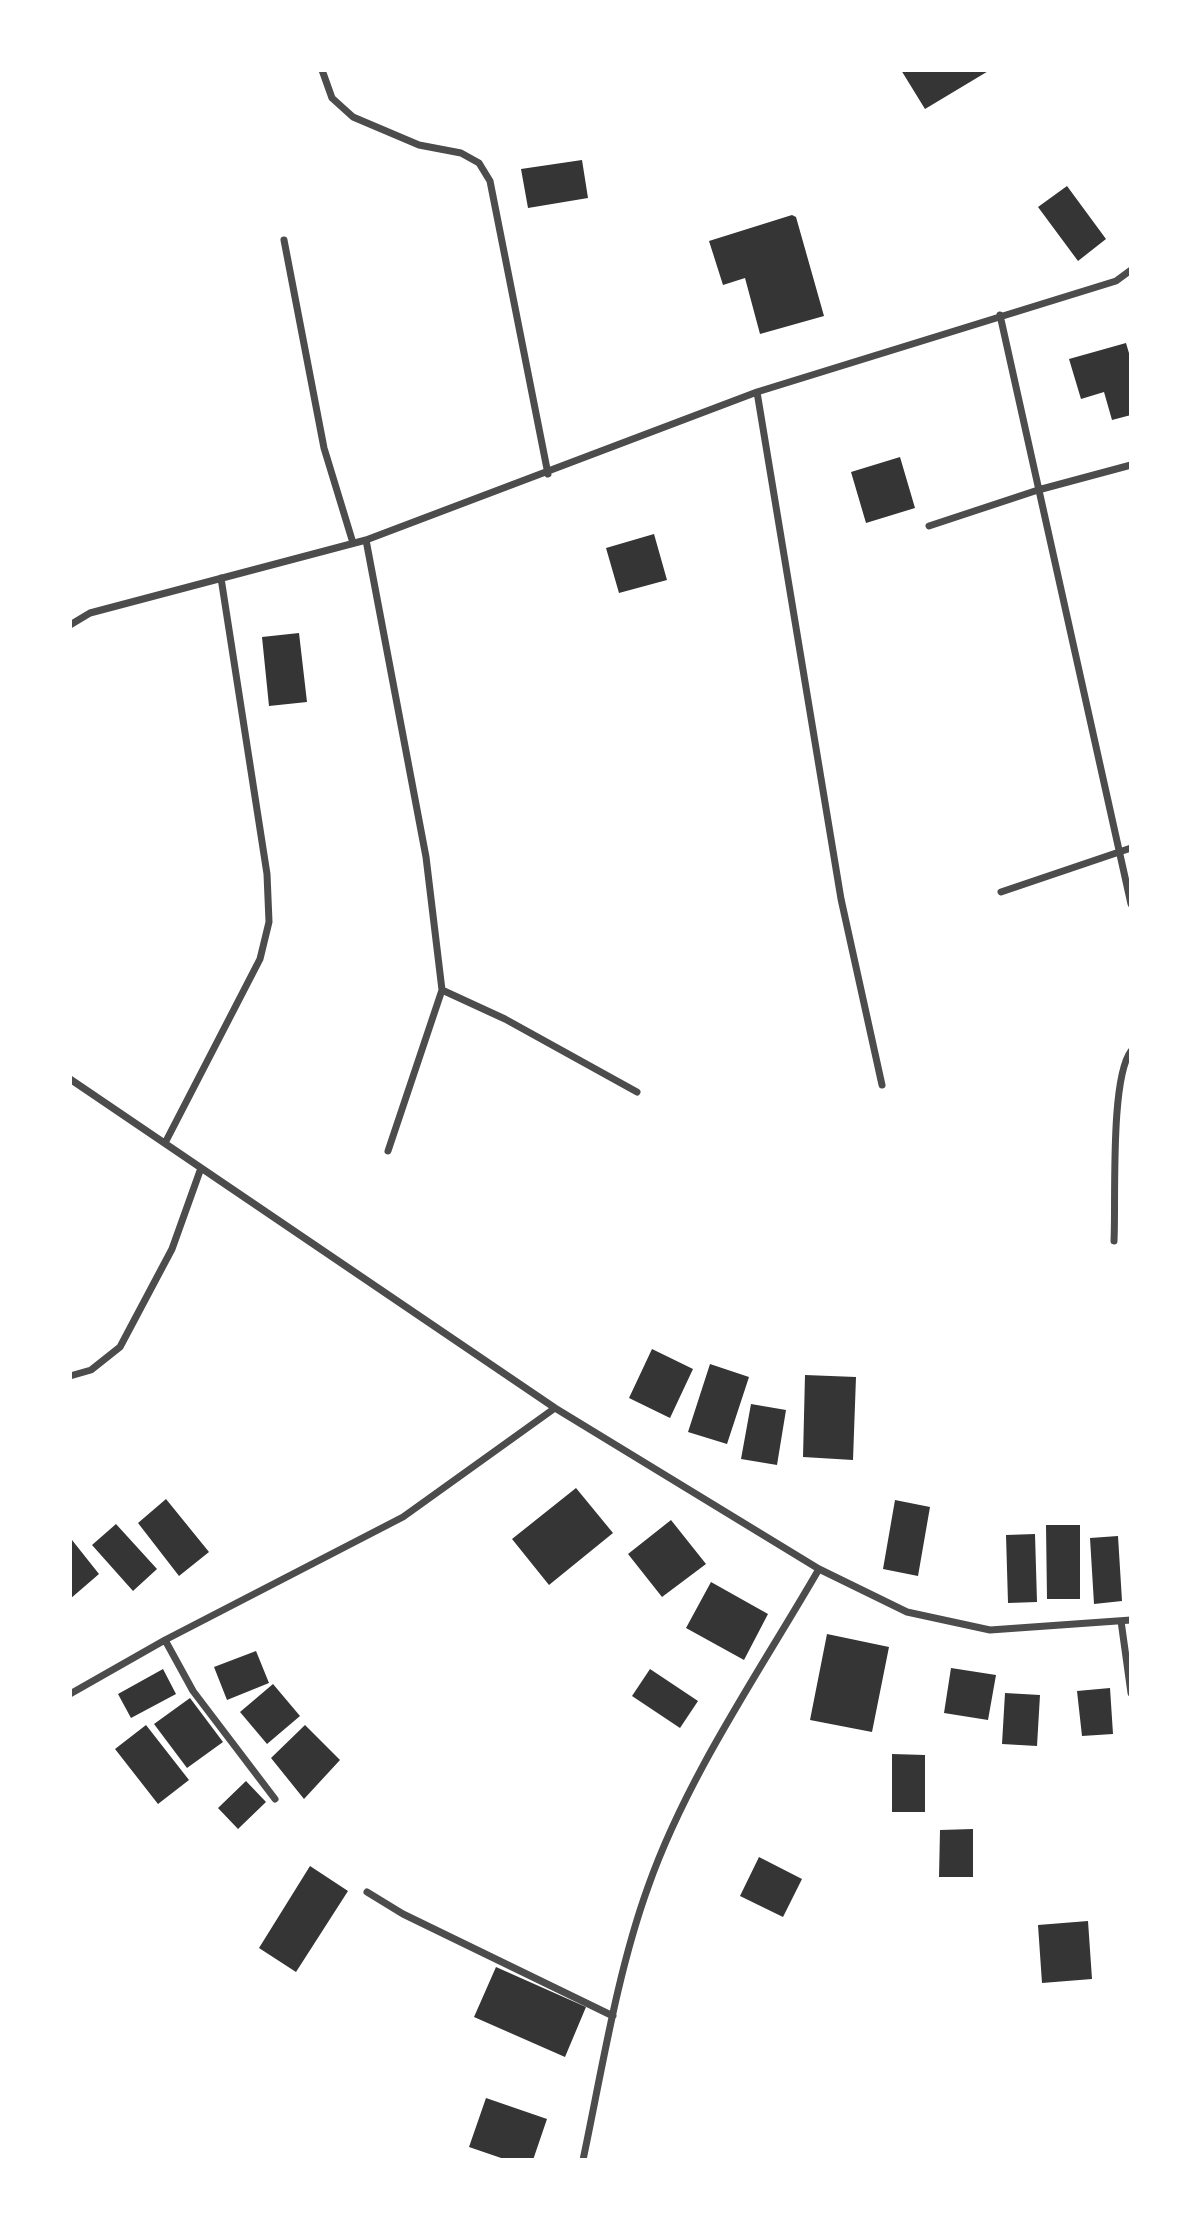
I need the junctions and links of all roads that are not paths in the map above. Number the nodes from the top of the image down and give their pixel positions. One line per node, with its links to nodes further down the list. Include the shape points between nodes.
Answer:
1 (322, 70): 7 (street, via 332,98 353,117 419,145 461,153 479,163 489,181)
2 (284, 240): 11 (street, via 324,448)
3 (1131, 270): 4 (street, via 1116,281)
4 (1000, 315): 5 (street); 8 (street)
5 (757, 392): 7 (street); 21 (street, via 841,899)
6 (1131, 465): 8 (street)
7 (548, 474): 10 (street)
8 (1038, 490): 9 (street); 15 (street)
9 (929, 526)
10 (366, 540): 11 (street); 18 (street, via 426,858)
11 (353, 543): 12 (street)
12 (221, 578): 13 (street, via 90,613); 23 (street, via 267,874 269,922 260,959)
13 (70, 625)
14 (1131, 848): 15 (street)
15 (1119, 853): 16 (street); 17 (street)
16 (1001, 892)
17 (1131, 904)
18 (442, 990): 22 (street, via 505,1019); 24 (street)
19 (1131, 1051): 26 (street, via 1123,1068 1118,1109)
20 (70, 1079): 23 (street)
21 (882, 1085)
22 (636, 1092)
23 (165, 1143): 25 (street)
24 (388, 1151)
25 (201, 1168): 27 (street, via 172,1249 120,1347 91,1370); 28 (street)
26 (1114, 1241)
27 (70, 1376)
28 (555, 1408): 29 (street); 32 (street, via 403,1517)
29 (819, 1569): 30 (street, via 907,1612 990,1630); 37 (street, via 681,1810 648,1887)
30 (1121, 1620): 31 (street); 33 (street)
31 (1131, 1620)
32 (165, 1640): 34 (street); 35 (street, via 193,1691)
33 (1131, 1693)
34 (70, 1694)
35 (275, 1799)
36 (367, 1892): 37 (street, via 402,1914)
37 (613, 2016): 38 (street)
38 (583, 2160)

